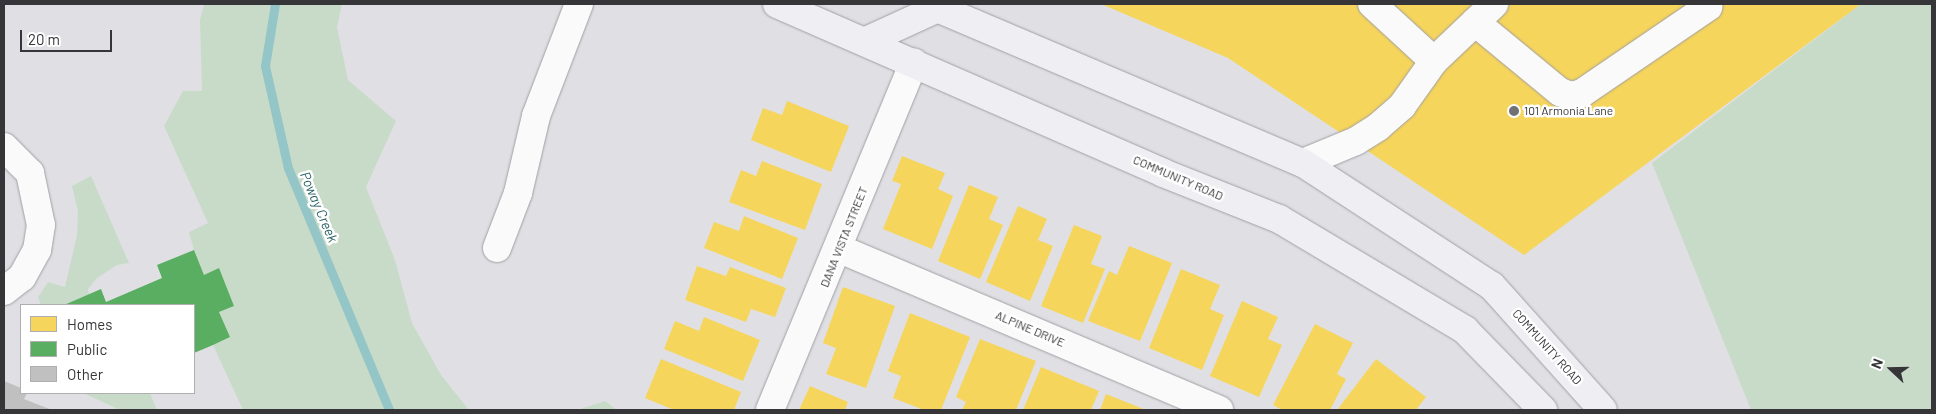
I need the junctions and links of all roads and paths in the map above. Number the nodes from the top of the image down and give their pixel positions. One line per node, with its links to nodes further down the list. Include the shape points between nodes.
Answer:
1 (579, 4): 12 (street, via 536,116 518,193)
2 (777, 4): 7 (main road, COMMUNITY ROAD)
3 (1372, 4): 8 (street)
4 (937, 5): 7 (main road); 11 (main road, COMMUNITY ROAD)
5 (1708, 7): 6 (street, via 1582,93 1571,96 1560,92)
6 (1485, 13): 8 (street)
7 (866, 41): 9 (main road, COMMUNITY ROAD)
8 (1434, 60): 11 (street, via 1402,106 1378,127 1356,141)
9 (914, 63): 13 (street, DANA VISTA STREET); 17 (main road, COMMUNITY ROAD, via 1163,173 1279,220 1465,330)
10 (4, 147): 14 (street, via 30,173 41,225 37,250 22,277)
11 (1304, 163): 18 (main road, COMMUNITY ROAD, via 1492,286)
12 (496, 248)
13 (840, 248): 15 (street, DANA VISTA STREET); 16 (street, ALPINE DRIVE)
14 (4, 291)
15 (770, 410)
16 (1219, 410)
17 (1543, 410)
18 (1603, 410)

